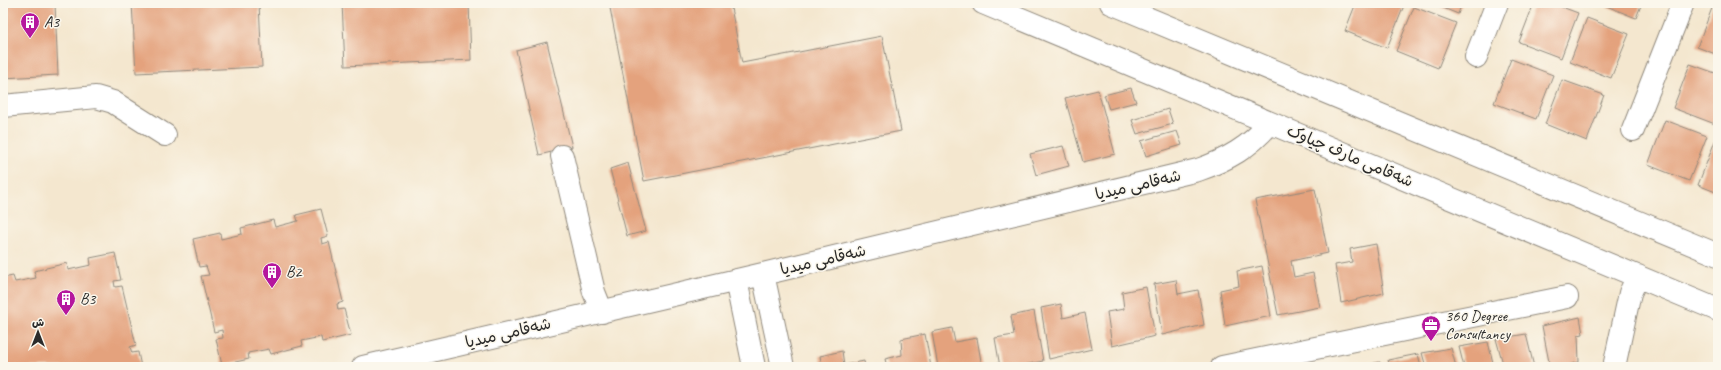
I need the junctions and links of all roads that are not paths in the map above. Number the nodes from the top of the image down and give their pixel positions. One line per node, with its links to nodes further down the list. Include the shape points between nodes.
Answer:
1 (983, 3): 7 (street, شەقامی مارف چیاوک)
2 (1111, 3): 11 (street)
3 (1497, 3): 5 (street)
4 (1683, 3): 8 (street)
5 (1476, 57)
6 (3, 106): 9 (street, via 96,97 113,102)
7 (1270, 123): 12 (street, شەقامی میدیا, via 1240,151 1198,170); 13 (street, شەقامی مارف چیاوک)
8 (1633, 130)
9 (165, 135)
10 (562, 156): 17 (street, via 594,292)
11 (1718, 255)
12 (763, 274): 14 (street, شەقامی میدیا); 20 (street)
13 (1638, 276): 16 (street, شەقامی مارف چیاوک); 22 (street, via 1630,293)
14 (736, 280): 17 (street, شەقامی میدیا); 19 (street)
15 (1567, 297): 21 (street)
16 (1718, 310)
17 (602, 312): 18 (street, شەقامی میدیا)
18 (363, 367)
19 (754, 367)
20 (783, 367)
21 (1222, 367)
22 (1614, 367)

